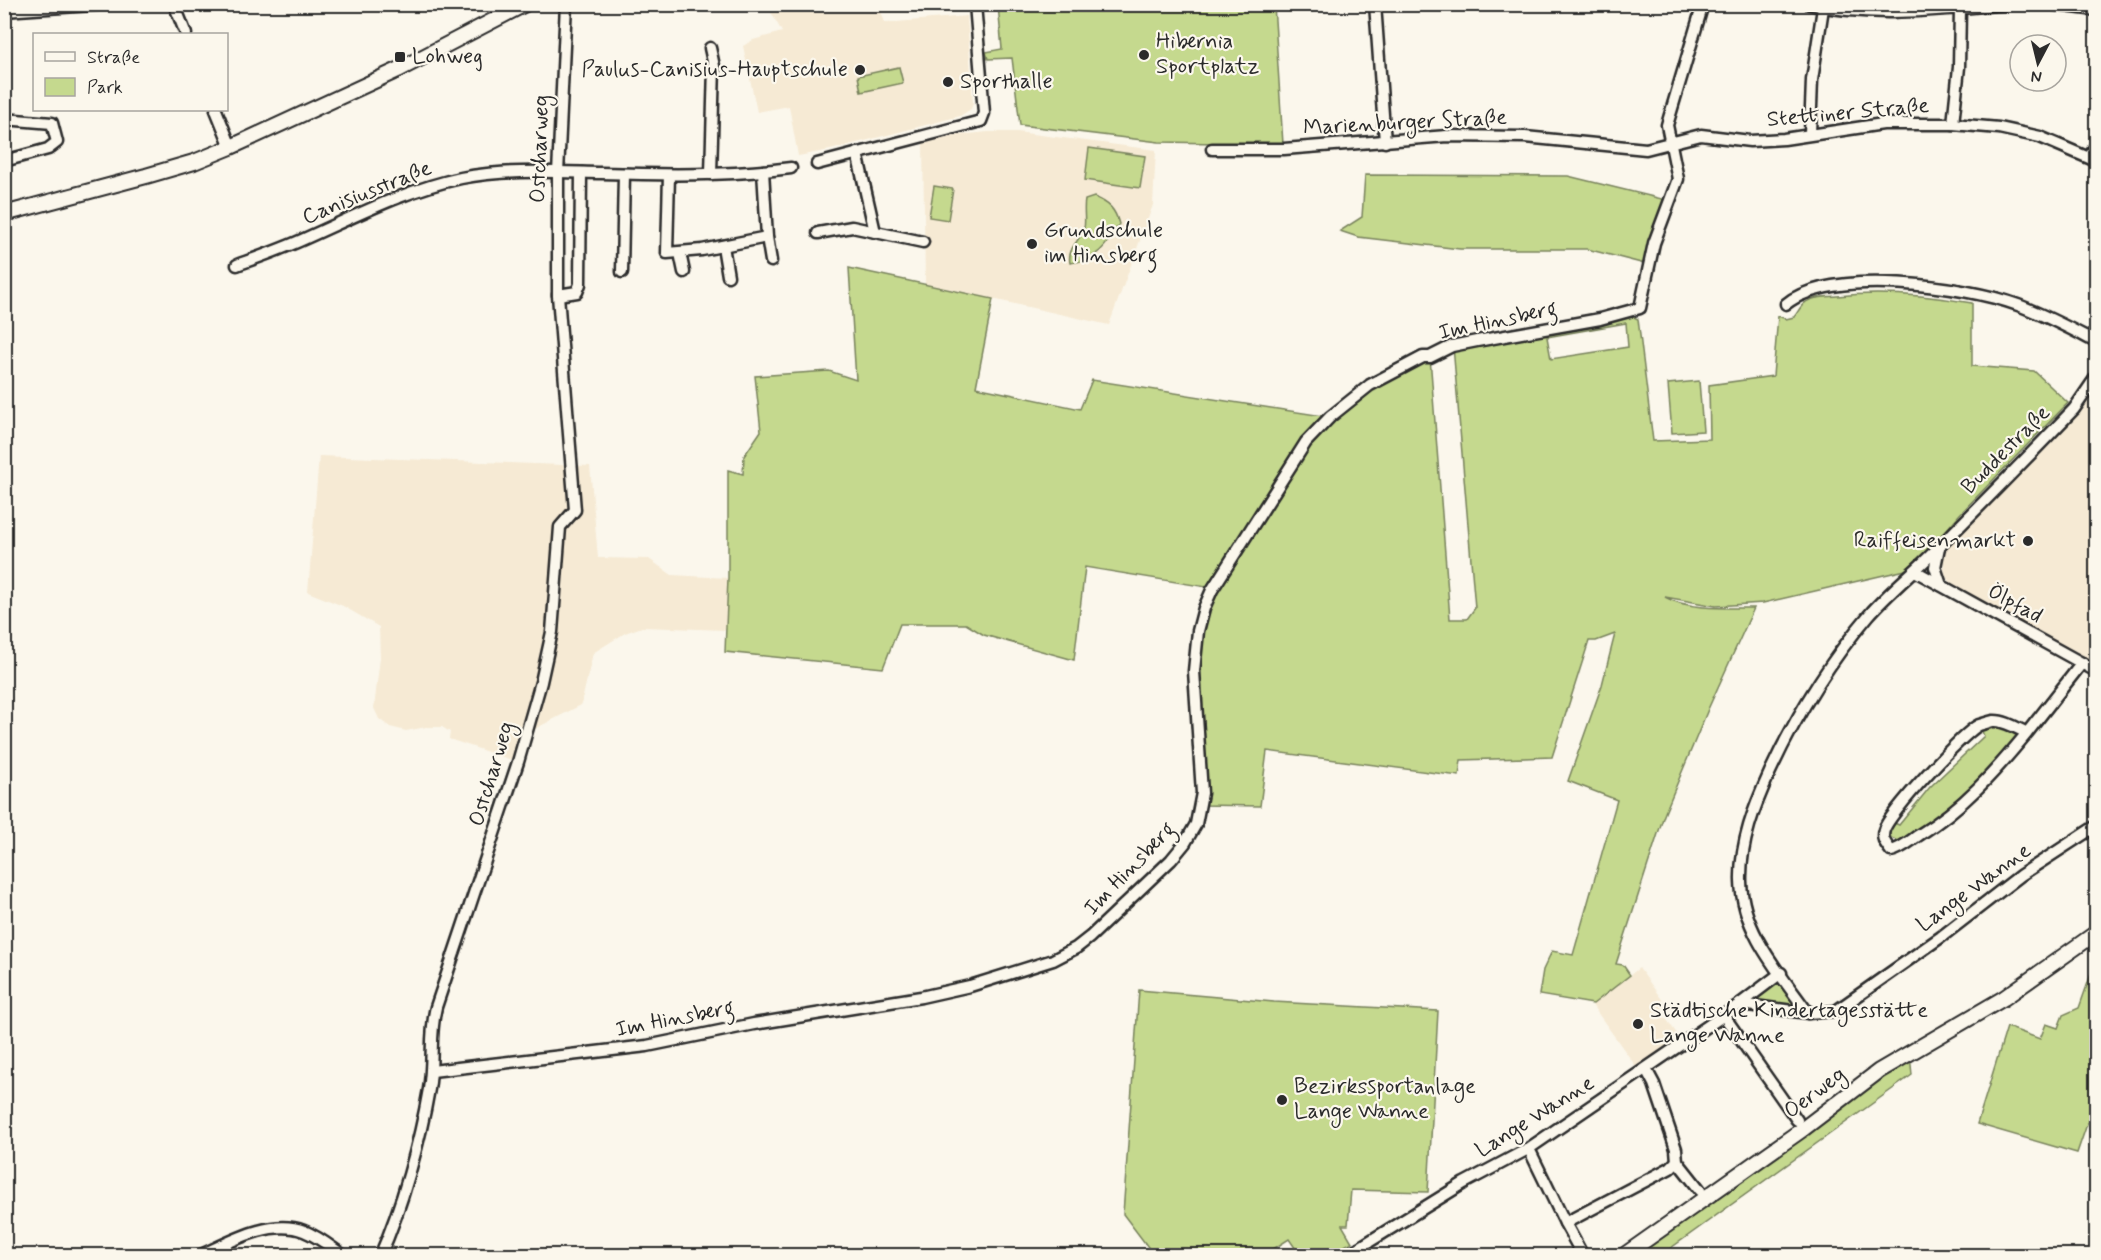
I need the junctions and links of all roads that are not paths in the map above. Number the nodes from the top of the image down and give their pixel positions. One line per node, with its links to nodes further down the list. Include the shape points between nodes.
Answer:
1 (107, 4): 14 (street)
2 (174, 4): 15 (street)
3 (525, 4): 24 (main road)
4 (566, 4): 32 (street, Ostcharweg)
5 (975, 4): 26 (street, via 981,121)
6 (1375, 4): 21 (street)
7 (1702, 4): 22 (street, via 1667,125)
8 (1809, 4): 11 (street)
9 (2010, 4): 12 (street)
10 (2049, 4): 13 (street)
11 (1823, 8): 12 (street); 20 (street, via 1812,80)
12 (1960, 8): 19 (street)
13 (2097, 10)
14 (4, 11)
15 (186, 33)
16 (710, 48): 35 (street, via 714,66)
17 (216, 111): 24 (street)
18 (4, 119): 28 (street, via 52,123 57,142 48,149)
19 (1953, 124): 20 (street, Stettiner Straße, via 1883,124); 27 (street, Stettiner Straße, via 2040,137)
20 (1810, 134): 22 (street, Stettiner Straße, via 1750,141 1701,135)
21 (1385, 142): 22 (street, Marienburger Straße, via 1447,136 1525,137 1646,149); 25 (street, Marienburger Straße)
22 (1671, 142): 66 (street, Im Hinsberg, via 1678,179 1654,243 1640,308 1452,346 1423,357 1370,385 1306,442 1212,590 1201,619 1194,671 1202,793 1196,824 1171,860 1076,948 1053,960 921,997 647,1046)
23 (2097, 145): 27 (street)
24 (231, 147): 37 (main road, via 194,162)
25 (1212, 149)
26 (857, 153): 29 (street); 38 (street)
27 (2093, 159)
28 (4, 161)
29 (817, 164)
30 (791, 168): 31 (street, Canisiusstraße)
31 (763, 171): 35 (street, Canisiusstraße); 40 (street)
32 (558, 173): 33 (street, Canisiusstraße); 45 (street, Canisiusstraße, via 462,178 416,190); 49 (street, Ostcharweg)
33 (581, 173): 34 (street, Canisiusstraße); 49 (street, Ostcharweg, via 580,284 577,292)
34 (624, 174): 36 (street, Canisiusstraße); 46 (street)
35 (711, 174): 36 (street, Canisiusstraße)
36 (669, 175): 43 (street, via 667,253)
37 (4, 214)
38 (875, 232): 39 (street, via 852,226); 41 (street)
39 (819, 233)
40 (767, 237): 42 (street); 44 (street)
41 (923, 243)
42 (723, 246): 43 (street); 48 (street)
43 (680, 253): 47 (street)
44 (771, 261)
45 (237, 266)
46 (622, 272)
47 (684, 272)
48 (728, 276)
49 (558, 296): 66 (street, Ostcharweg, via 575,510 560,527 552,632 541,682 432,1022)
50 (1786, 304): 51 (street, via 1814,289 1849,284 1941,287 2016,305)
51 (2097, 342)
52 (2097, 377): 53 (street, Buddestraße, via 2074,409)
53 (1939, 547): 54 (street, Buddestraße); 55 (street, via 1935,567)
54 (1915, 571): 55 (street, Ölpfad); 61 (street, Buddestraße, via 1870,614 1803,706 1747,828 1741,882 1745,908 1755,937)
55 (1941, 585): 56 (street, Ölpfad)
56 (2082, 663): 57 (street, Ölpfad); 58 (street)
57 (2097, 671)
58 (2027, 733): 58 (street, via 2001,721 1978,726 1925,776 1888,822 1883,840 1891,851 1924,832 1971,796)
59 (2097, 826): 63 (street, Lange Wanne, via 2021,875 1836,1011)
60 (2097, 933): 77 (main road, Oerweg, via 2004,998 1880,1071)
61 (1780, 973): 62 (street, Lange Wanne); 63 (street, Buddestraße)
62 (1740, 1004): 63 (street, Lange Wanne); 64 (street, Lange Wanne)
63 (1808, 1013)
64 (1724, 1016): 65 (street, Lange Wanne); 67 (street)
65 (1647, 1069): 69 (street); 75 (street, Lange Wanne, via 1528,1149 1464,1183)
66 (432, 1071): 74 (street, Ostcharweg, via 414,1154)
67 (1797, 1120)
68 (1531, 1153): 71 (street)
69 (1677, 1161): 70 (street); 71 (street)
70 (1700, 1190)
71 (1565, 1223): 76 (street)
72 (199, 1256): 73 (street, via 276,1227 301,1230)
73 (344, 1256)
74 (380, 1256)
75 (1346, 1256)
76 (1583, 1256)
77 (1623, 1256)

